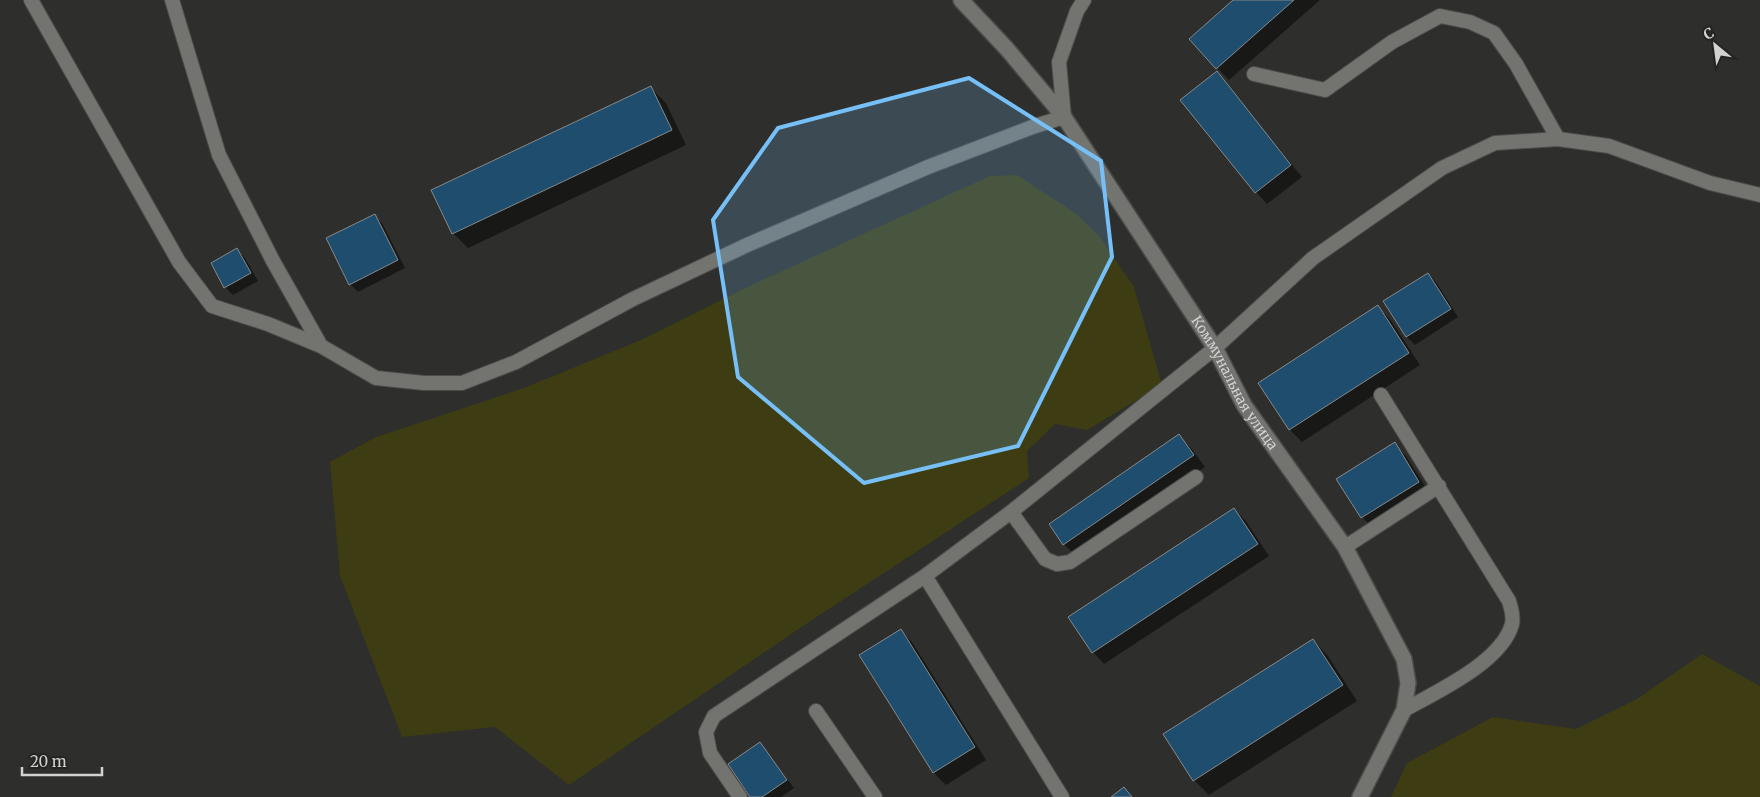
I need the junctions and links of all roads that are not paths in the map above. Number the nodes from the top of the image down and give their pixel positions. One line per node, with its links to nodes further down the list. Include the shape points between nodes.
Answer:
1 (31, 0): 9 (lane, via 179,262 212,306)
2 (172, 0): 9 (lane, via 219,155 273,261)
3 (961, 0): 6 (street, Коммунальная улица)
4 (1084, 0): 6 (lane, via 1059,62)
5 (1254, 74): 7 (lane, via 1325,90 1392,42 1440,16 1470,22 1494,33 1516,64)
6 (1064, 117): 9 (lane, via 928,167 747,245 633,299 516,362 462,383 376,378); 10 (street, Коммунальная улица)
7 (1558, 139): 8 (lane, via 1609,146 1710,183); 10 (lane, via 1495,143 1442,168 1313,258)
8 (1760, 195)
9 (322, 346)
10 (1215, 348): 14 (lane); 15 (street, Коммунальная улица, via 1244,405)
11 (1381, 395): 13 (lane)
12 (1196, 477): 14 (lane, via 1070,562 1056,564 1045,559)
13 (1439, 486): 15 (lane); 17 (lane, via 1509,601 1512,624 1495,654)
14 (1011, 512): 16 (lane)
15 (1345, 546): 17 (street, Коммунальная улица, via 1404,658 1408,683)
16 (925, 576): 19 (lane, via 714,716 706,732 710,752); 21 (lane)
17 (1404, 710): 22 (street, Коммунальная улица)
18 (816, 711): 20 (lane)
19 (740, 797)
20 (875, 797)
21 (1062, 797)
22 (1360, 797)

